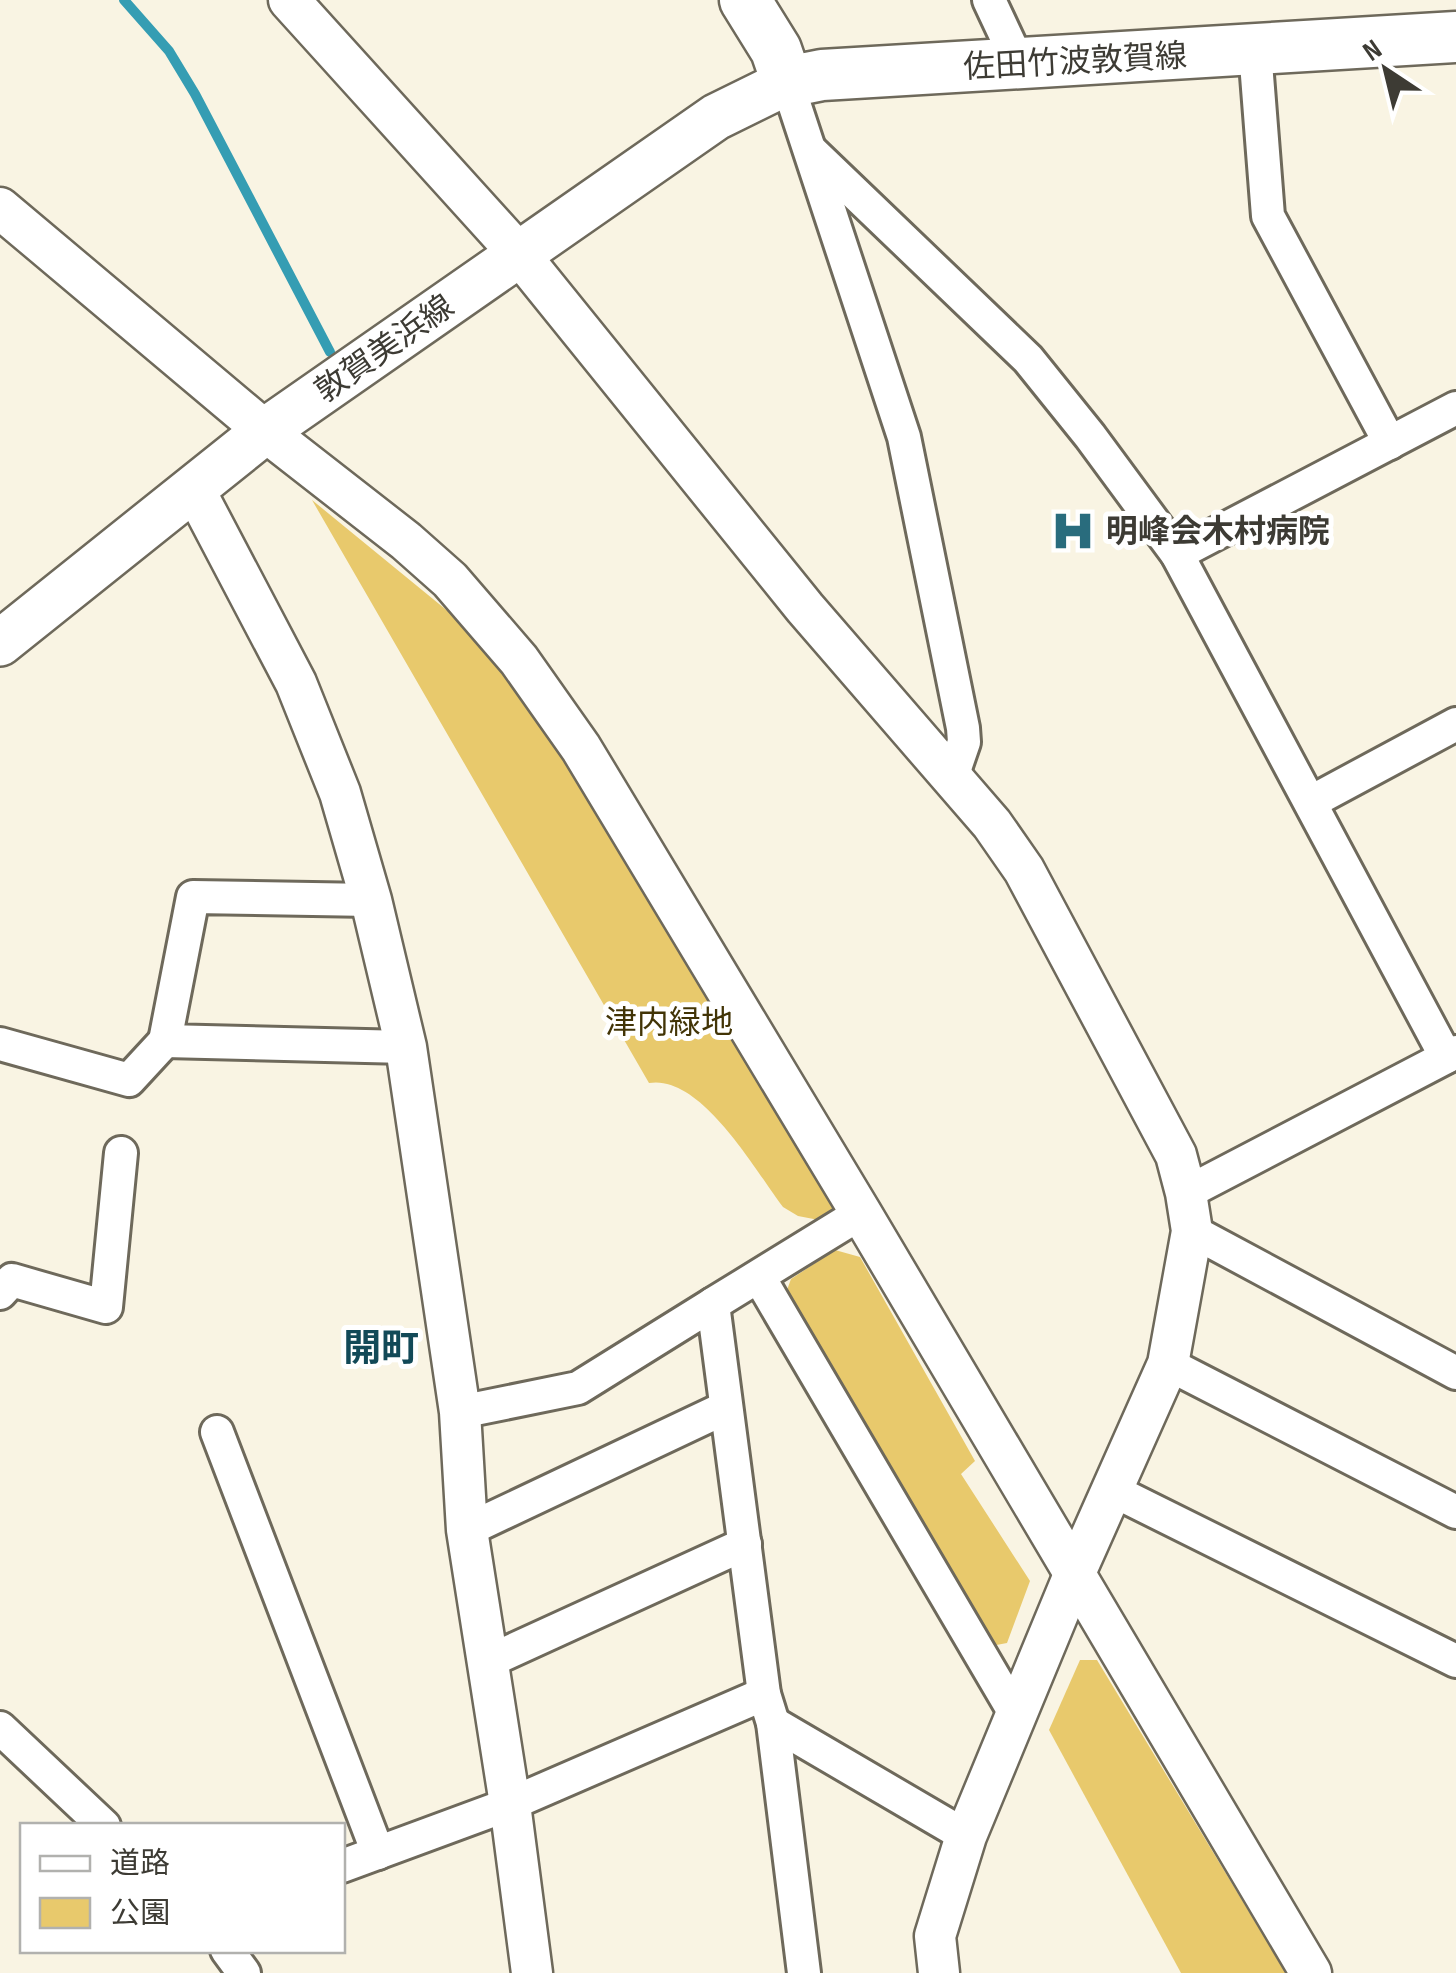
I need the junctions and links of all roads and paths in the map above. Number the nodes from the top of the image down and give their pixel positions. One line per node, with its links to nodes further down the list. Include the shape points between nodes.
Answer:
1 (289, 0): 10 (street)
2 (744, 0): 7 (main road, via 776,50)
3 (989, 0): 6 (street)
4 (1456, 37): 5 (main road, 佐田竹波敦賀線)
5 (1255, 50): 6 (main road, 佐田竹波敦賀線); 13 (street, via 1268,216)
6 (1019, 64): 7 (main road, 佐田竹波敦賀線)
7 (787, 82): 8 (street); 10 (main road, 敦賀美浜線, via 716,117)
8 (810, 150): 15 (street, via 1028,359); 18 (street, via 904,436 964,728)
9 (0, 208): 12 (street)
10 (519, 254): 12 (main road, 敦賀美浜線); 18 (street, via 792,593)
11 (1456, 408): 13 (street)
12 (265, 431): 14 (main road, 敦賀美浜線); 26 (street, via 450,580 519,660 580,748)
13 (1390, 443): 15 (street)
14 (193, 488): 16 (main road, 敦賀美浜線); 20 (street, via 296,683 340,793)
15 (1177, 554): 19 (street)
16 (0, 643)
17 (1456, 724): 19 (street)
18 (952, 778): 27 (street, via 1024,870 1176,1155)
19 (1311, 802): 24 (street)
20 (371, 900): 21 (street, via 193,896); 23 (street)
21 (165, 1041): 22 (street, via 129,1080); 23 (street)
22 (0, 1044)
23 (406, 1047): 34 (street)
24 (1451, 1055): 27 (street)
25 (121, 1154): 29 (street, via 106,1307 12,1280)
26 (861, 1212): 28 (street); 40 (street)
27 (1189, 1212): 31 (street); 32 (street)
28 (760, 1277): 30 (street); 44 (street)
29 (0, 1292)
30 (713, 1304): 33 (street); 34 (street, via 578,1388)
31 (1168, 1364): 36 (street); 37 (street)
32 (1456, 1373)
33 (724, 1408): 38 (street); 39 (street)
34 (460, 1412): 38 (street)
35 (217, 1432): 49 (street)
36 (1112, 1490): 40 (street); 41 (street)
37 (1456, 1512)
38 (467, 1530): 42 (street)
39 (745, 1544): 42 (street); 43 (street)
40 (1074, 1575): 44 (street); 54 (street)
41 (1456, 1660)
42 (487, 1662): 46 (street)
43 (769, 1709): 46 (street); 48 (street); 52 (street)
44 (1016, 1716): 48 (street)
45 (0, 1728): 47 (street)
46 (510, 1804): 49 (street); 51 (street)
47 (101, 1823)
48 (966, 1836): 53 (street, via 935,1936)
49 (378, 1852): 50 (street)
50 (345, 1865)
51 (532, 1973)
52 (804, 1973)
53 (938, 1973)
54 (1312, 1973)

